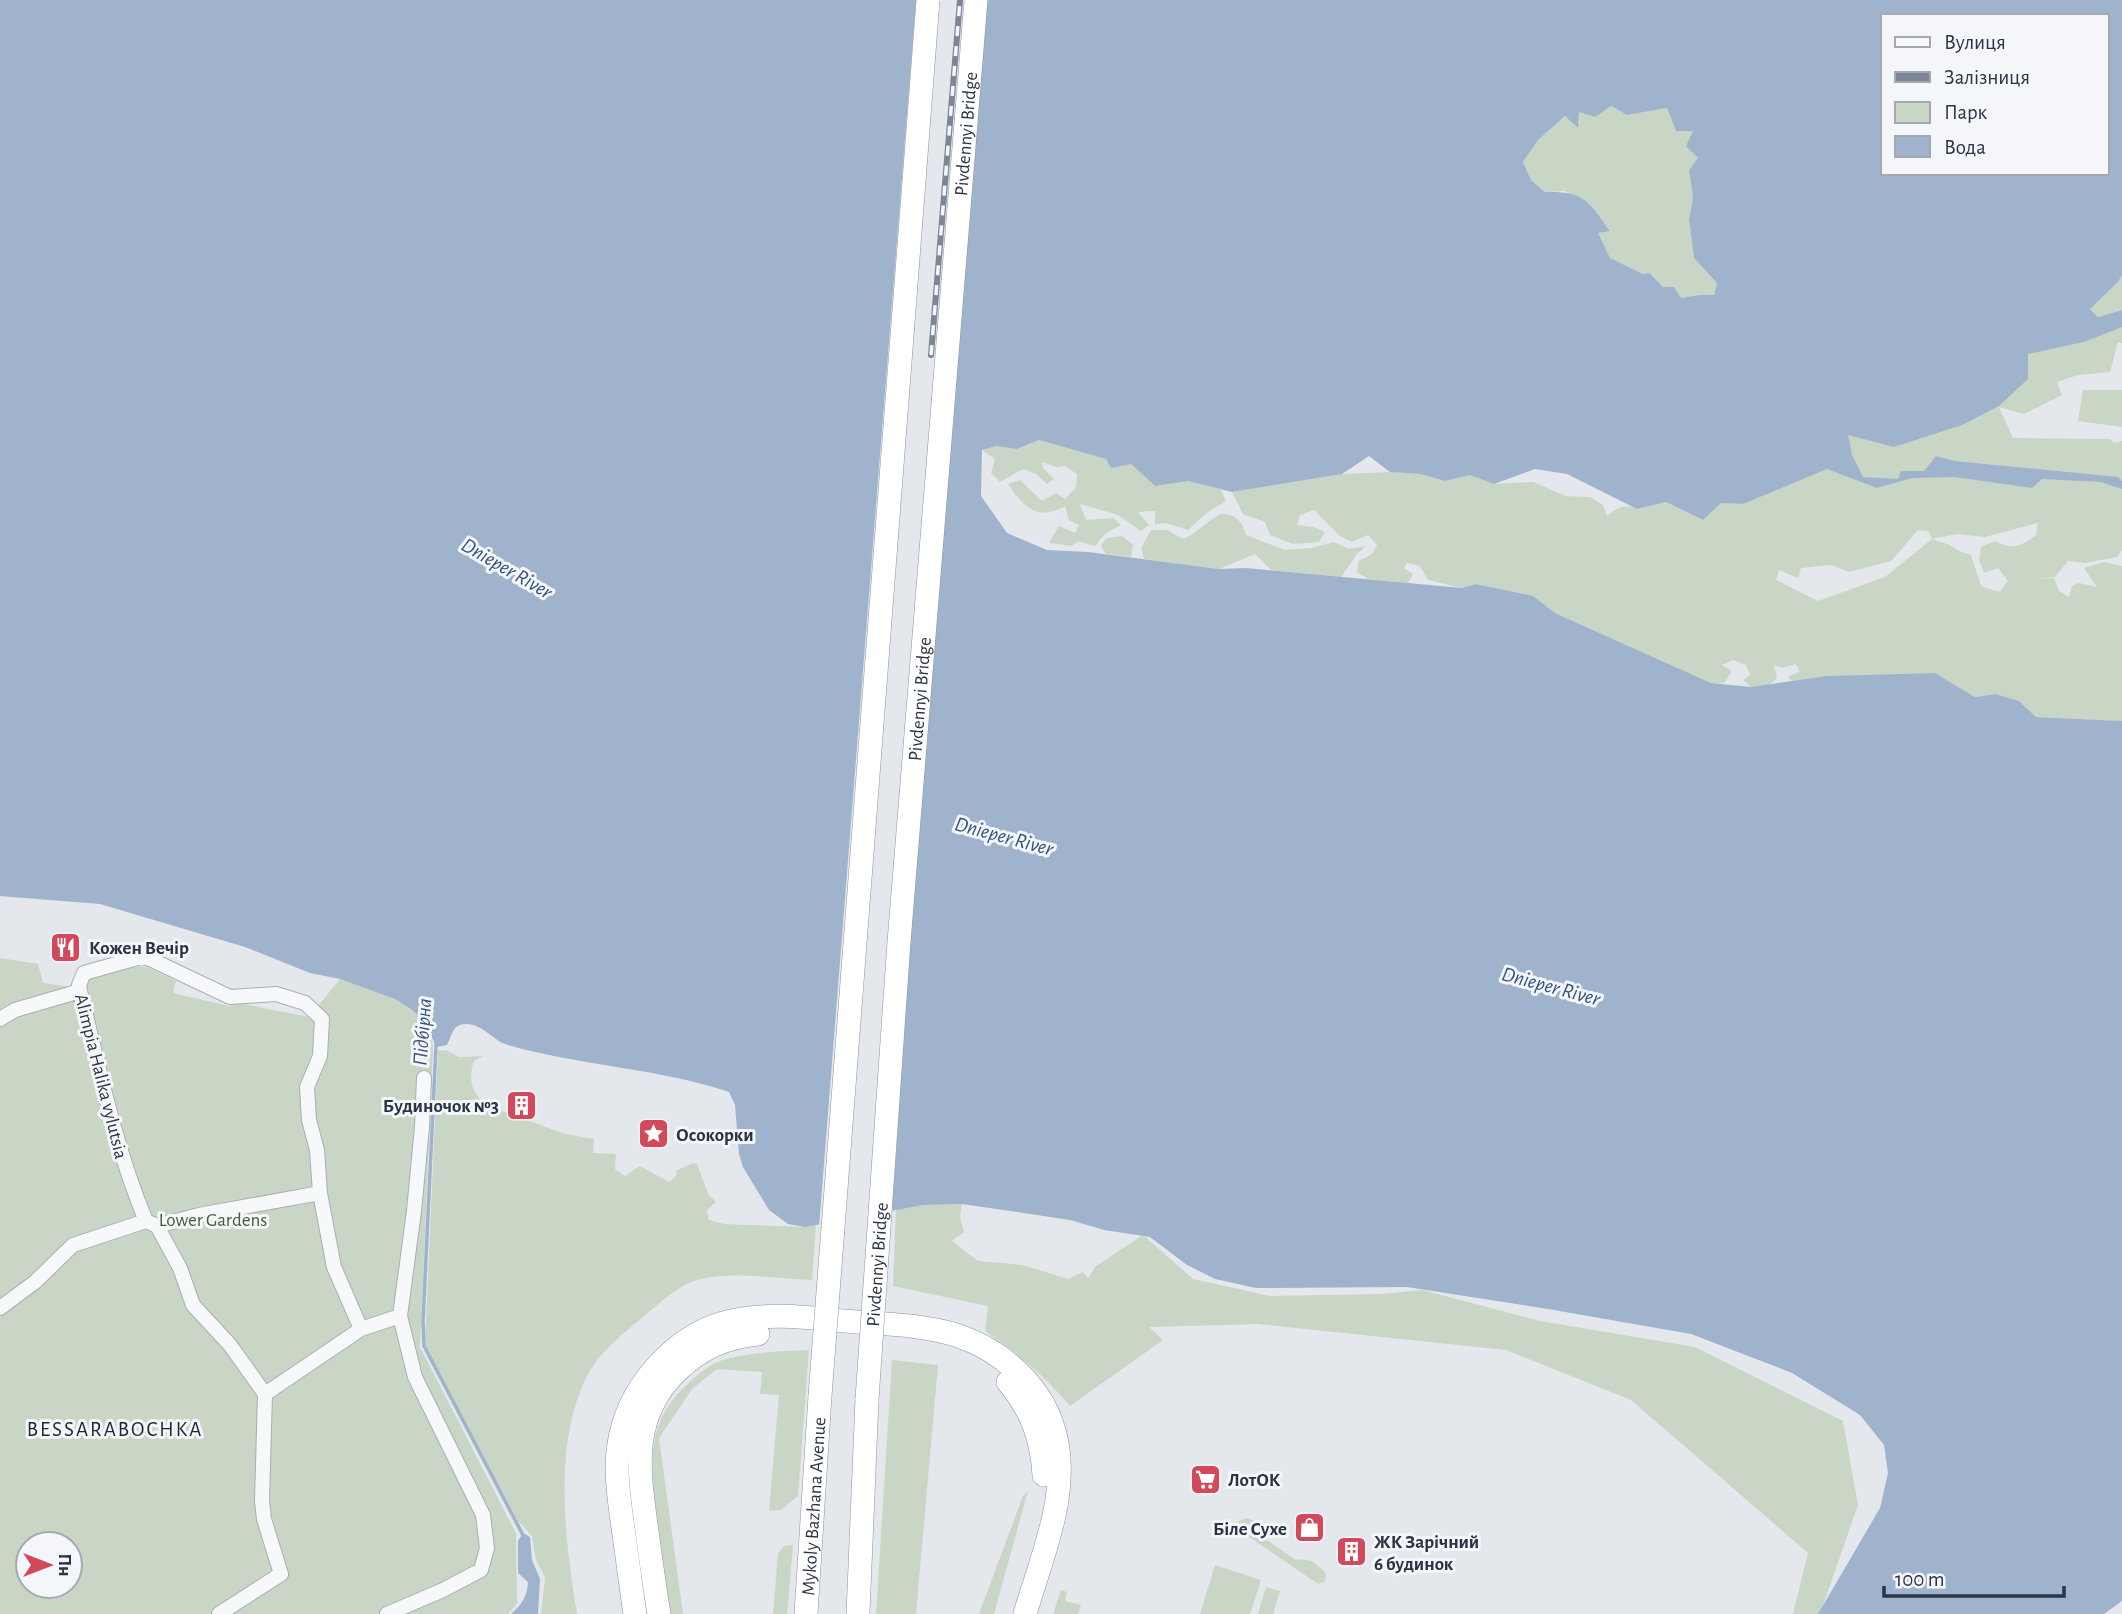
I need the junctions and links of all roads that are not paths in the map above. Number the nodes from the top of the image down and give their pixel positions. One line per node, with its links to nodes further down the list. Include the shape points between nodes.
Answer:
1 (928, 0): 16 (highway, Mykoly Bazhana Avenue, bridge)
2 (976, 0): 17 (highway, Pivdennyi Bridge, bridge, via 899,942 867,1399)
3 (80, 991): 4 (street, via 15,1010); 6 (street, Alimpia Halika vylutsia, via 85,973 141,957 230,997 276,994 305,1003 321,1019 320,1056 307,1087); 7 (street, Alimpia Halika vylutsia, via 132,1188)
4 (0, 1019)
5 (424, 1078): 9 (street)
6 (320, 1193): 7 (street); 10 (street, Alimpia Halika vylutsia, via 334,1267)
7 (152, 1224): 8 (street, via 73,1245); 11 (street, Alimpia Halika vylutsia, via 180,1268 192,1304 230,1345)
8 (0, 1308)
9 (400, 1316): 10 (street); 13 (street, via 415,1377 483,1515 487,1548 481,1570)
10 (361, 1329): 11 (street)
11 (265, 1394): 12 (street, via 262,1501 281,1574)
12 (219, 1614)
13 (387, 1614)
14 (635, 1614): 19 (highway, via 616,1453 634,1399 653,1371 698,1334 745,1319 803,1317 959,1336 1013,1367 1030,1385 1053,1424 1059,1477 1055,1513)
15 (659, 1614): 18 (highway, via 640,1478 642,1431 652,1404 671,1376 713,1344 735,1336 807,1331 908,1339 959,1351 1004,1377 1023,1399 1043,1451 1044,1481)
16 (806, 1614)
17 (858, 1614)
18 (1008, 1614)
19 (1025, 1614)

